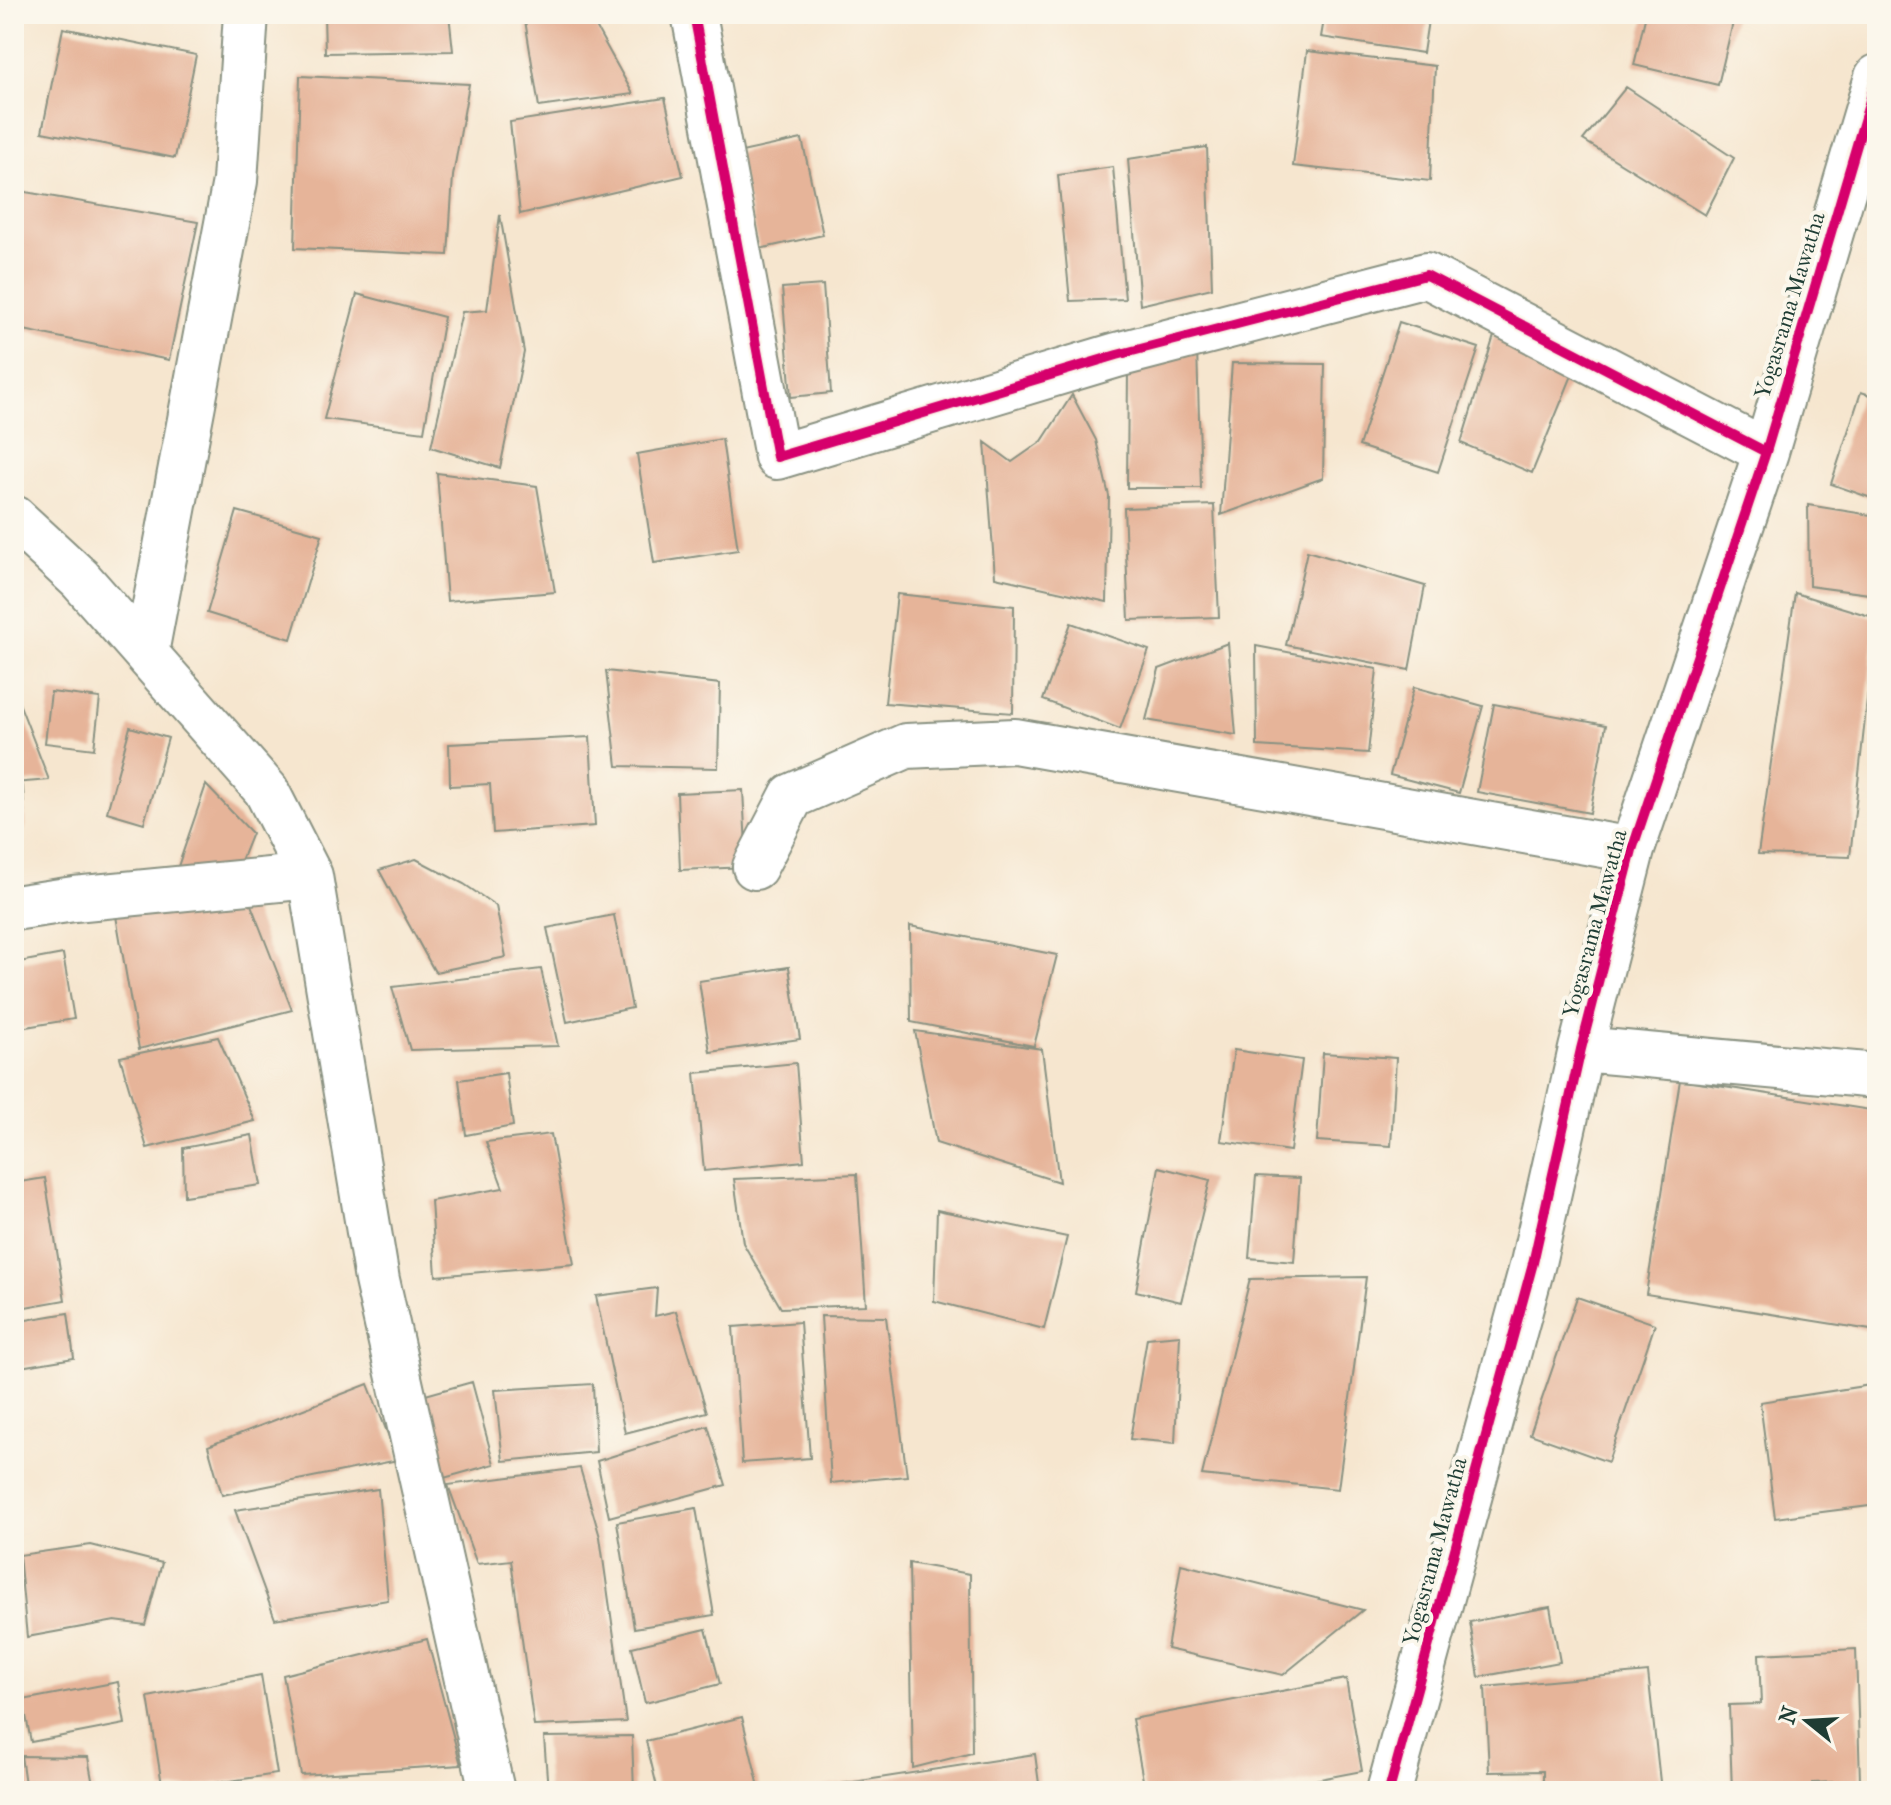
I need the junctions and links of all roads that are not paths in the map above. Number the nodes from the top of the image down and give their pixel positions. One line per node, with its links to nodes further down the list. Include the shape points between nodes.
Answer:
1 (246, 14): 6 (street, via 235,181)
2 (694, 14): 4 (street, via 777,457 1117,355 1426,275)
3 (1877, 77): 4 (street, Yogasrama Mawatha)
4 (1766, 452): 7 (street, Yogasrama Mawatha)
5 (14, 518): 6 (street, via 80,579)
6 (146, 653): 9 (street, via 266,790)
7 (1632, 850): 8 (street, via 1015,741 906,746 792,796); 11 (street, Yogasrama Mawatha)
8 (755, 867)
9 (310, 876): 10 (street); 13 (street, via 377,1280)
10 (14, 908)
11 (1581, 1049): 12 (street); 14 (street, Yogasrama Mawatha, via 1533,1263)
12 (1877, 1076)
13 (492, 1791)
14 (1389, 1791)

